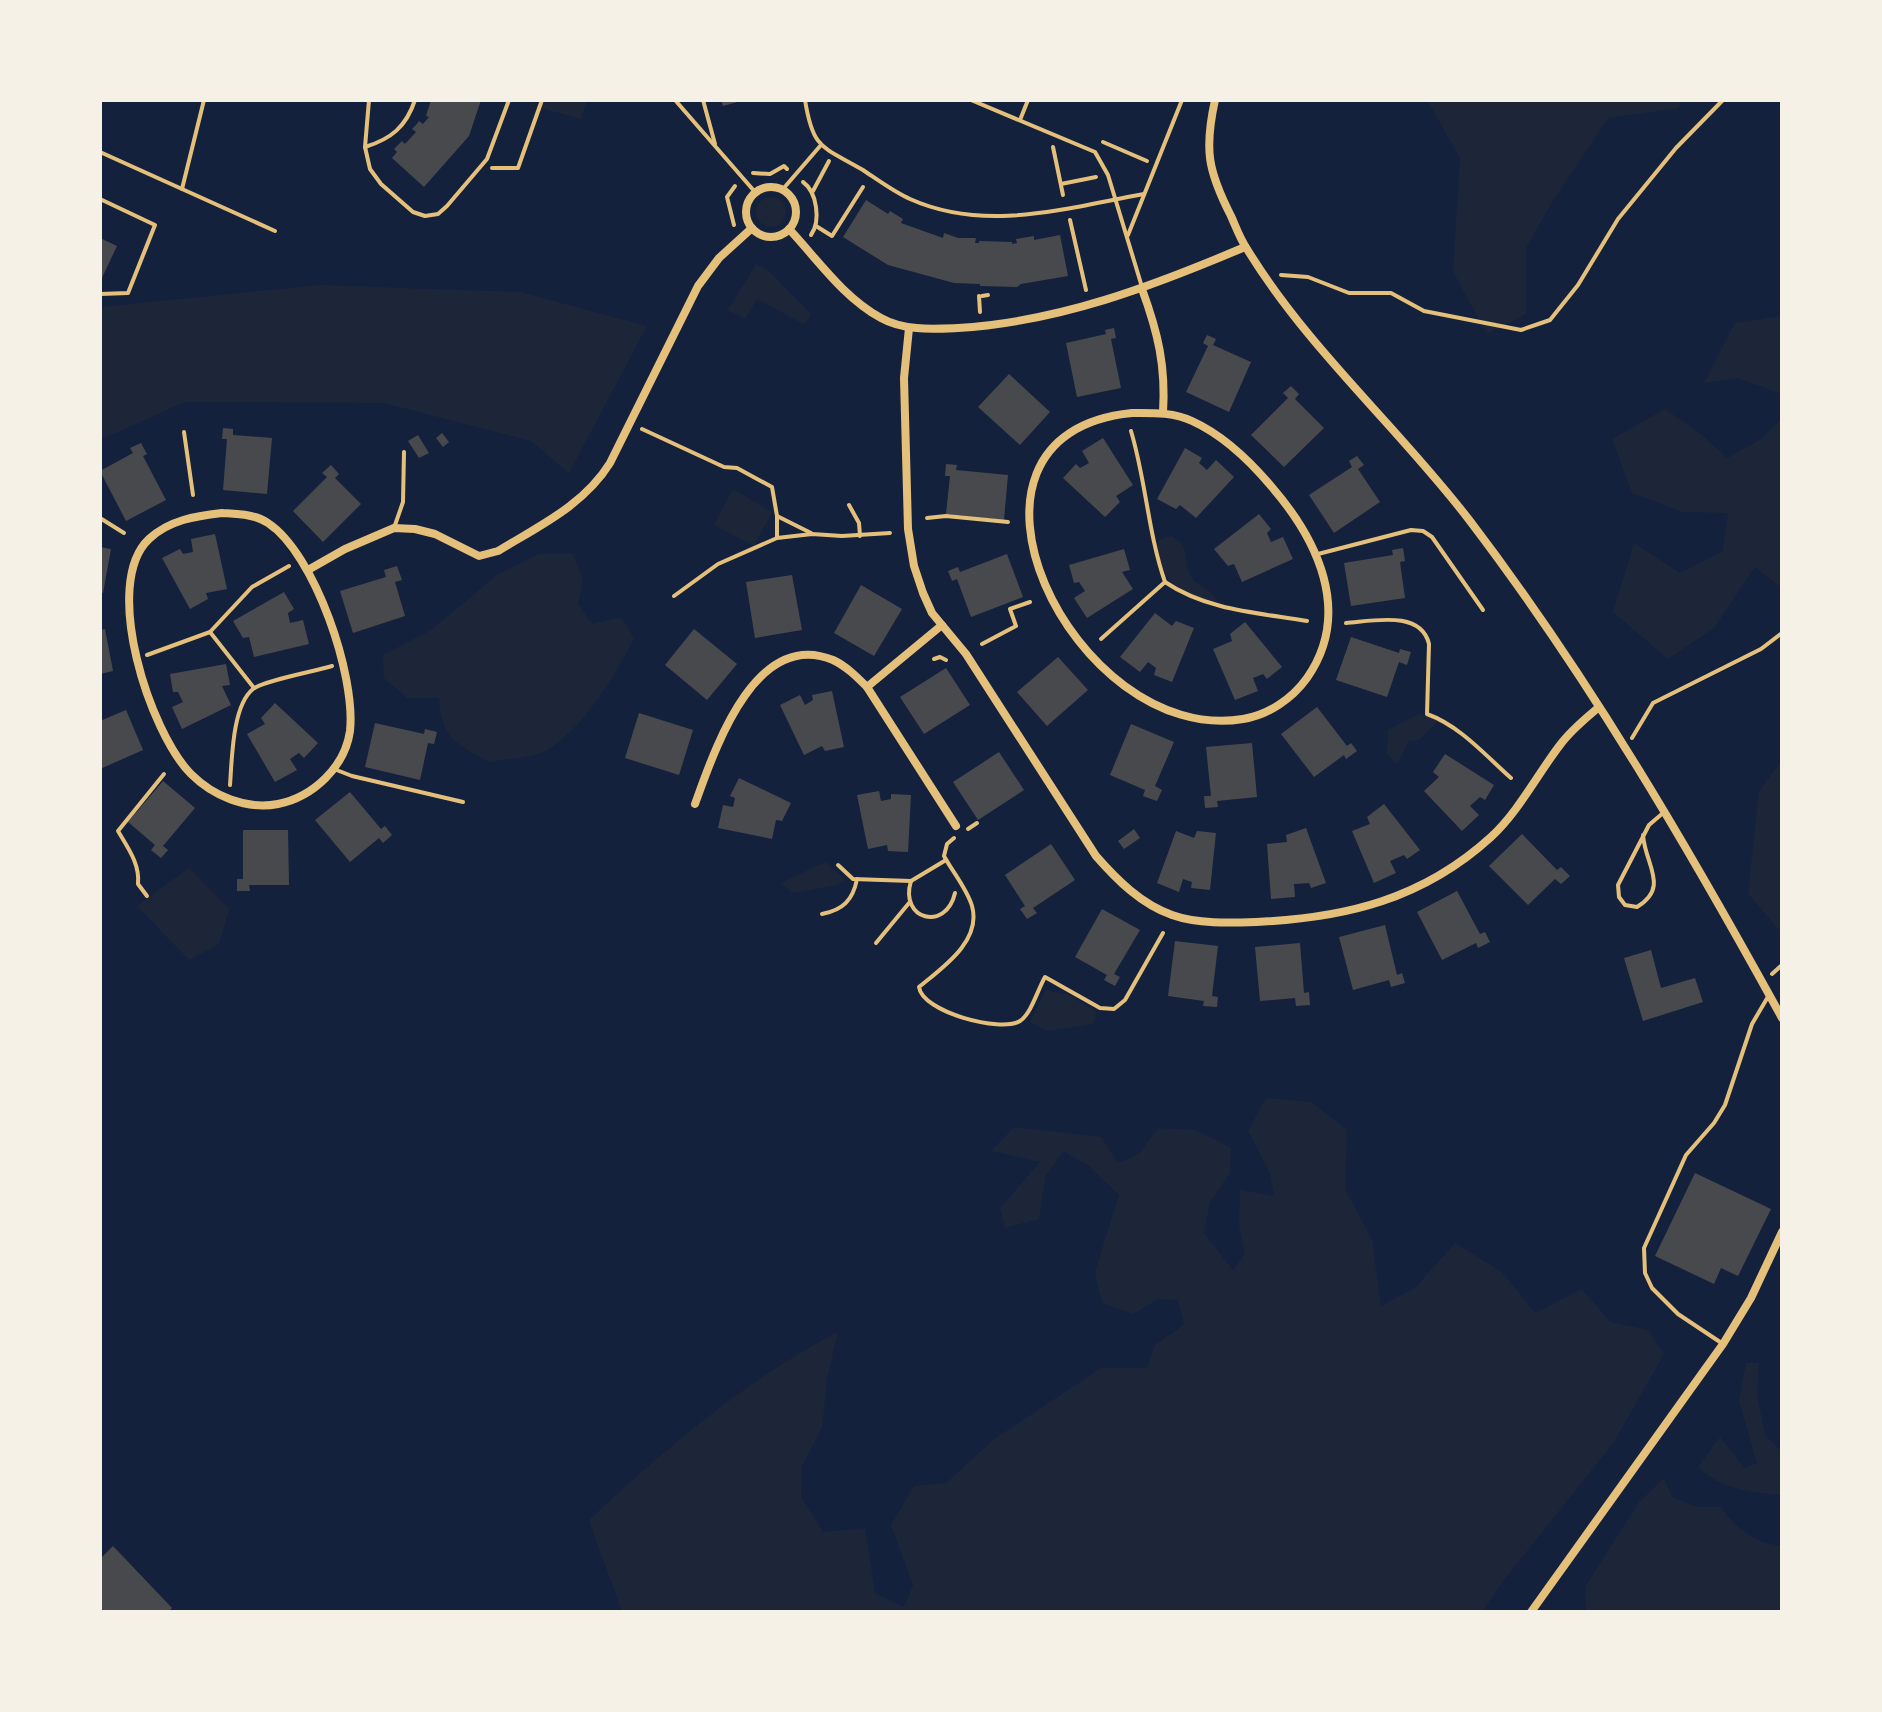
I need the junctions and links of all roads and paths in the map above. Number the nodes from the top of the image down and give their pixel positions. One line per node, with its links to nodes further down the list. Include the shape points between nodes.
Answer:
1 (204, 100): 30 (lane)
2 (369, 100): 16 (lane)
3 (415, 100): 16 (lane, via 400,129)
4 (509, 100): 21 (lane)
5 (542, 100): 21 (path, via 518,168)
6 (675, 100): 17 (lane)
7 (703, 100): 17 (lane)
8 (805, 100): 15 (lane, via 809,126)
9 (971, 100): 14 (lane)
10 (1028, 100): 14 (lane)
11 (1182, 100): 35 (lane)
12 (1215, 100): 47 (street, via 1209,163)
13 (1723, 100): 48 (path, via 1618,219 1550,320 1521,330 1424,311 1391,293 1349,293 1308,277)
14 (1020, 120): 38 (lane, via 1095,152)
15 (821, 145): 20 (lane); 31 (lane)
16 (365, 147): 21 (lane, via 370,169 381,184 425,216 447,206)
17 (715, 147): 34 (lane)
18 (1054, 151): 27 (path)
19 (100, 152): 30 (lane)
20 (834, 153): 33 (path); 38 (lane, via 908,198 964,215 1021,216)
21 (481, 166)
22 (787, 169): 23 (path)
23 (751, 174)
24 (1102, 176): 25 (path)
25 (1089, 179): 27 (path); 32 (path)
26 (801, 181): 33 (path)
27 (1061, 184): 36 (path)
28 (736, 185): 45 (path, via 729,190 727,205)
29 (863, 187): 40 (path, via 832,236)
30 (182, 189): 43 (lane)
31 (783, 189): 34 (street, via 769,186); 42 (street, via 796,209)
32 (1092, 190)
33 (813, 191): 40 (path)
34 (755, 192): 41 (street, via 745,214)
35 (1144, 194): 38 (lane); 46 (lane)
36 (1063, 195)
37 (100, 199): 51 (lane, via 155,225 128,293)
38 (1115, 200): 46 (lane)
39 (1070, 220): 50 (path)
40 (816, 226): 44 (path)
41 (752, 228): 42 (street, via 766,237); 45 (street)
42 (789, 229): 52 (street, via 860,305)
43 (275, 231)
44 (809, 236)
45 (741, 237): 64 (street, via 698,286 610,463 580,500 488,555 471,554 435,534)
46 (1127, 238): 49 (lane)
47 (1245, 247): 49 (street); 90 (street, via 1313,338 1470,520)
48 (1278, 276)
49 (1142, 289): 52 (street, via 1055,314 981,326); 53 (street, via 1161,348)
50 (1086, 290)
51 (100, 294)
52 (909, 328): 79 (street, via 904,378 908,529 923,593)
53 (1163, 413): 70 (street, via 1191,420 1238,451 1292,510); 70 (street, via 1111,415 1082,424 1059,439 1033,484 1030,542 1039,573 1068,627 1113,677 1153,704 1191,719 1242,719 1282,703 1300,688 1323,648 1327,604)
54 (642, 429): 60 (path, via 772,487)
55 (1131, 431): 73 (path, via 1154,552)
56 (184, 432): 58 (path)
57 (404, 452): 64 (lane, via 403,502)
58 (193, 495)
59 (849, 505): 68 (path)
60 (777, 516): 67 (path); 69 (path)
61 (100, 518): 65 (path)
62 (927, 518): 63 (path)
63 (1008, 522)
64 (394, 528): 72 (street)
65 (124, 533)
66 (890, 533): 68 (path)
67 (812, 534): 68 (path); 69 (path)
68 (860, 536)
69 (777, 538): 74 (path, via 718,564)
70 (1318, 554): 76 (lane, via 1423,531)
71 (302, 559): 72 (street); 80 (path, via 252,587); 84 (street, via 274,527 244,514 201,515 163,528 147,540 131,576)
72 (308, 570): 87 (street)
73 (1165, 582): 77 (path, via 1219,606); 82 (path)
74 (674, 596)
75 (1030, 602): 83 (path, via 1010,609 1016,626)
76 (1483, 610)
77 (1307, 621)
78 (1346, 623): 94 (path, via 1404,621 1419,626 1429,644 1427,714 1459,730)
79 (942, 625): 88 (street); 90 (street, via 1106,868 1140,898 1172,915 1200,920 1318,918 1357,910 1426,883 1493,834 1559,745)
80 (210, 632): 84 (path); 89 (path)
81 (1782, 633): 91 (path, via 1761,649 1653,703)
82 (1101, 639)
83 (982, 644)
84 (137, 658): 95 (street, via 149,702 173,752 190,773)
85 (934, 659): 86 (path)
86 (946, 660)
87 (342, 664): 89 (path); 92 (street, via 350,733)
88 (867, 687): 97 (street, via 849,670 823,658 794,657 775,666 733,714); 100 (street)
89 (254, 688): 95 (path, via 241,705 235,730)
90 (1599, 707): 98 (street)
91 (1631, 740)
92 (333, 769): 95 (street, via 314,789 276,805); 96 (lane)
93 (164, 774): 107 (path, via 118,831)
94 (1511, 778)
95 (229, 800)
96 (463, 802)
97 (695, 804)
98 (1664, 813): 101 (lane); 112 (street)
99 (977, 823): 102 (path, via 947,844)
100 (956, 826)
101 (1643, 835): 101 (lane, via 1618,885 1625,905 1637,907 1654,892)
102 (946, 860): 105 (path); 110 (path, via 972,907 972,928 956,956 919,987 941,1012 1013,1024 1023,1019 1045,977 1100,1008 1114,1009 1125,1000)
103 (838, 865): 104 (path)
104 (857, 879): 105 (path); 109 (path, via 847,904)
105 (911, 881): 108 (path)
106 (955, 893): 108 (path, via 946,913 936,917 915,912)
107 (147, 896)
108 (909, 903): 111 (path)
109 (822, 914)
110 (1163, 933)
111 (876, 943)
112 (1769, 995): 113 (street); 115 (lane, via 1752,1024 1725,1105 1686,1155 1644,1248 1652,1288 1678,1314)
113 (1782, 1018)
114 (1782, 1232): 115 (street)
115 (1723, 1344): 116 (street)
116 (1531, 1612)

